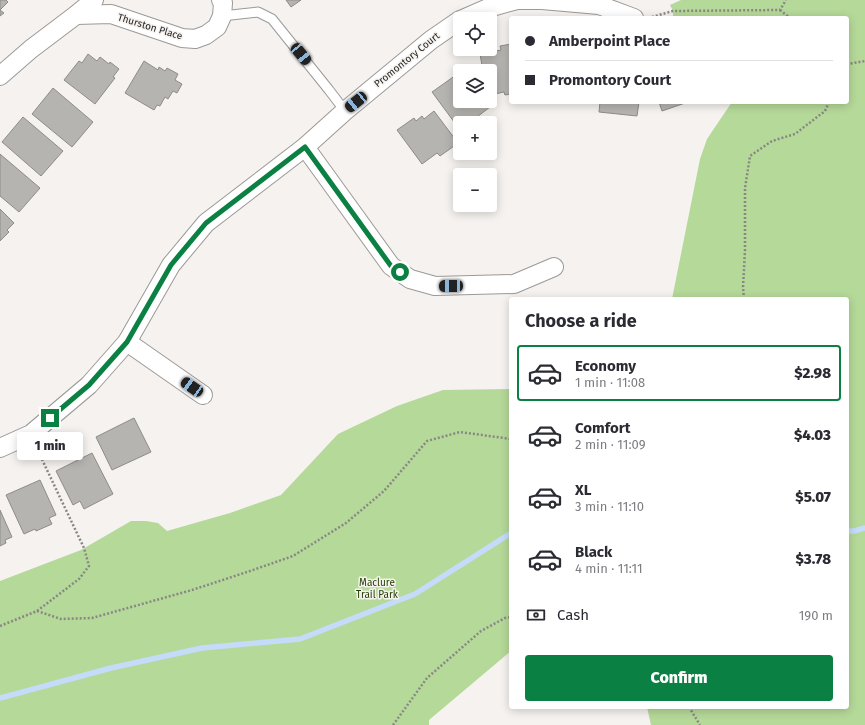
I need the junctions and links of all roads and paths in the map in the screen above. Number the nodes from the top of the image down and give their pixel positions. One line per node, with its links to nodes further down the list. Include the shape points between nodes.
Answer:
1 (94, 0): 6 (street)
2 (786, 0): 4 (path)
3 (222, 8): 6 (street, Thurston Place, via 217,27 206,35 195,38 182,38 111,14); 15 (lane, via 258,12 272,19)
4 (780, 10): 8 (path, via 673,11); 9 (path)
5 (479, 12): 7 (street, via 517,0 542,0 599,5)
6 (76, 15): 13 (street)
7 (629, 16)
8 (655, 16)
9 (788, 16)
10 (453, 25): 15 (street, Promontory Court)
11 (865, 61): 12 (path)
12 (849, 64)
13 (0, 76)
14 (828, 104): 18 (path, via 825,111 794,134 772,141 750,156 745,188)
15 (345, 111): 16 (street, Promontory Court)
16 (305, 147): 17 (street, via 391,266 410,279 435,286 514,284); 19 (street, Promontory Court, via 206,223 171,265)
17 (554, 267)
18 (744, 297)
19 (127, 342): 20 (street); 21 (street, Promontory Court, via 89,385)
20 (203, 395)
21 (31, 434): 23 (street, Promontory Court); 24 (path, via 84,548 89,566 79,579)
22 (509, 439): 24 (path, via 460,432 427,441 384,491 346,523 293,556 192,590 92,618 62,620)
23 (0, 448)
24 (37, 611): 26 (path)
25 (509, 617): 28 (path, via 481,631 427,678)
26 (0, 626)
27 (690, 709): 29 (path)
28 (393, 725)
29 (700, 725)

